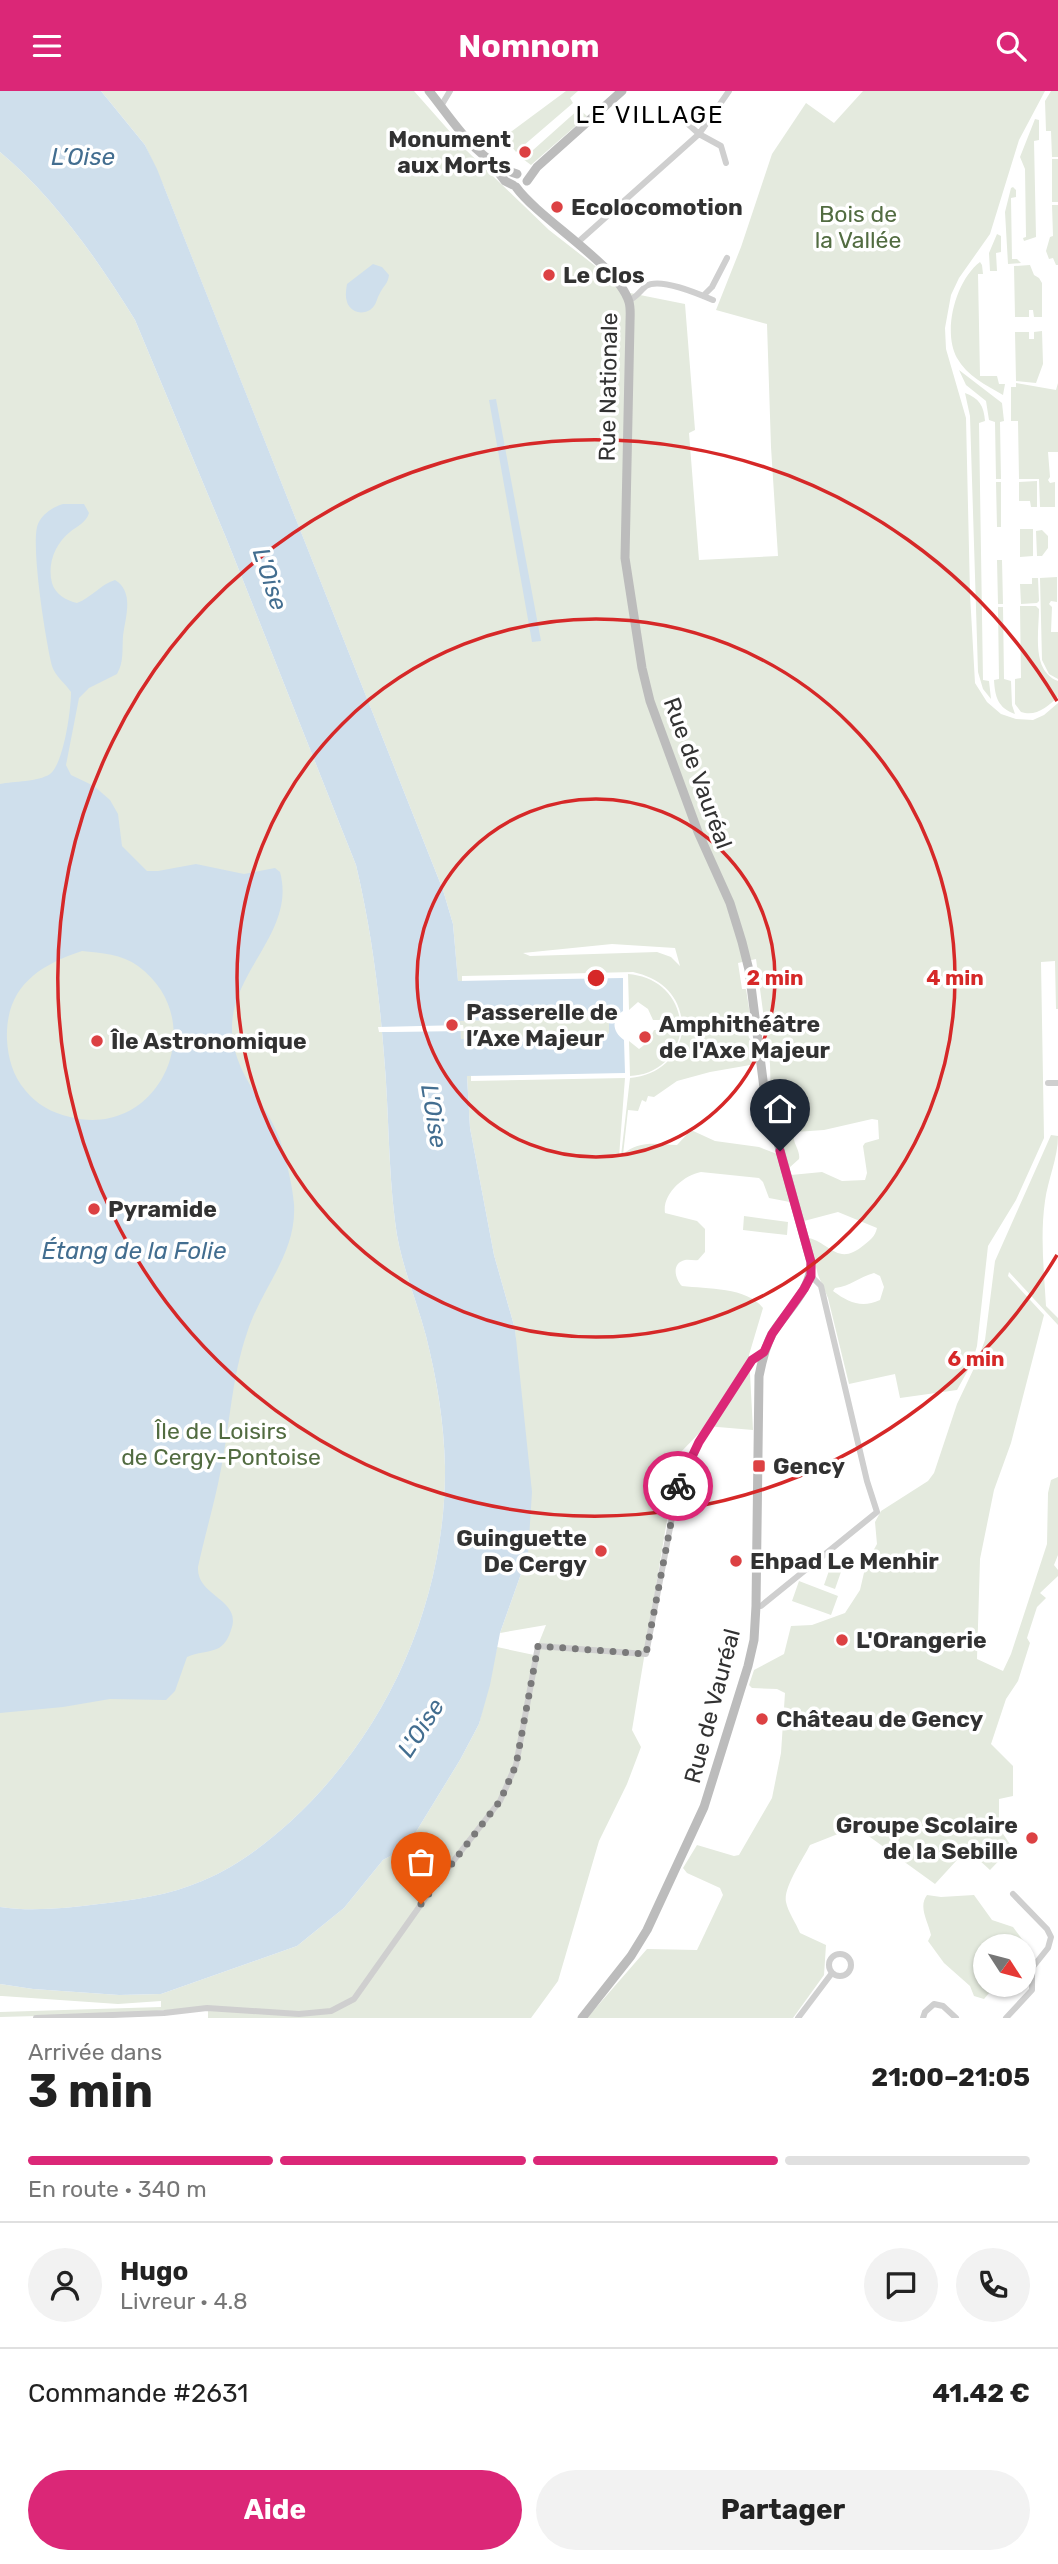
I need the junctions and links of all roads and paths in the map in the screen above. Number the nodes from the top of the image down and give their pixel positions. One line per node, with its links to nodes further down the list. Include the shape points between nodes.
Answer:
1 (429, 91): 5 (street, Rue Nationale)
2 (450, 91): 5 (street)
3 (622, 91): 10 (street)
4 (729, 91): 7 (street)
5 (441, 106): 9 (street, Rue Nationale)
6 (671, 122): 7 (street, via 677,114)
7 (699, 134): 8 (street, via 721,146); 15 (street)
8 (726, 163)
9 (492, 164): 11 (street, Rue Nationale); 13 (street, Rue Nationale)
10 (537, 167): 11 (street); 12 (street)
11 (518, 174): 12 (street, via 525,176); 13 (street)
12 (526, 183): 13 (street, via 521,188); 14 (street)
13 (514, 186): 14 (street, Rue Nationale)
14 (531, 202): 15 (street, Rue Nationale)
15 (577, 243): 19 (street, Rue Nationale, via 619,285)
16 (727, 258): 17 (street)
17 (703, 296): 18 (street); 19 (street, via 662,283 647,286)
18 (713, 300)
19 (628, 301): 20 (street, Rue Nationale, via 625,558)
20 (634, 613): 23 (street, Rue de Vauréal, via 650,701 742,942 765,1095)
21 (1048, 1083): 22 (street)
22 (1058, 1083)
23 (811, 1276): 24 (street, Rue de Vauréal); 25 (street, via 821,1286 877,1512)
24 (764, 1352): 25 (street, Rue de Vauréal, via 759,1376); 28 (street, via 752,1360 683,1472 646,1654 538,1646 516,1765 500,1801 354,1999 331,2011 299,2014 207,2008)
25 (756, 1606): 30 (street, Rue de Vauréal, via 748,1666 704,1807 640,1942)
26 (1013, 1894): 34 (street, via 1051,1937 1032,1968 1032,1990)
27 (832, 1973): 31 (street)
28 (164, 2016): 29 (street)
29 (36, 2018)
30 (582, 2018)
31 (798, 2018)
32 (923, 2018): 33 (street, via 934,2004)
33 (956, 2018)
34 (1006, 2018)

